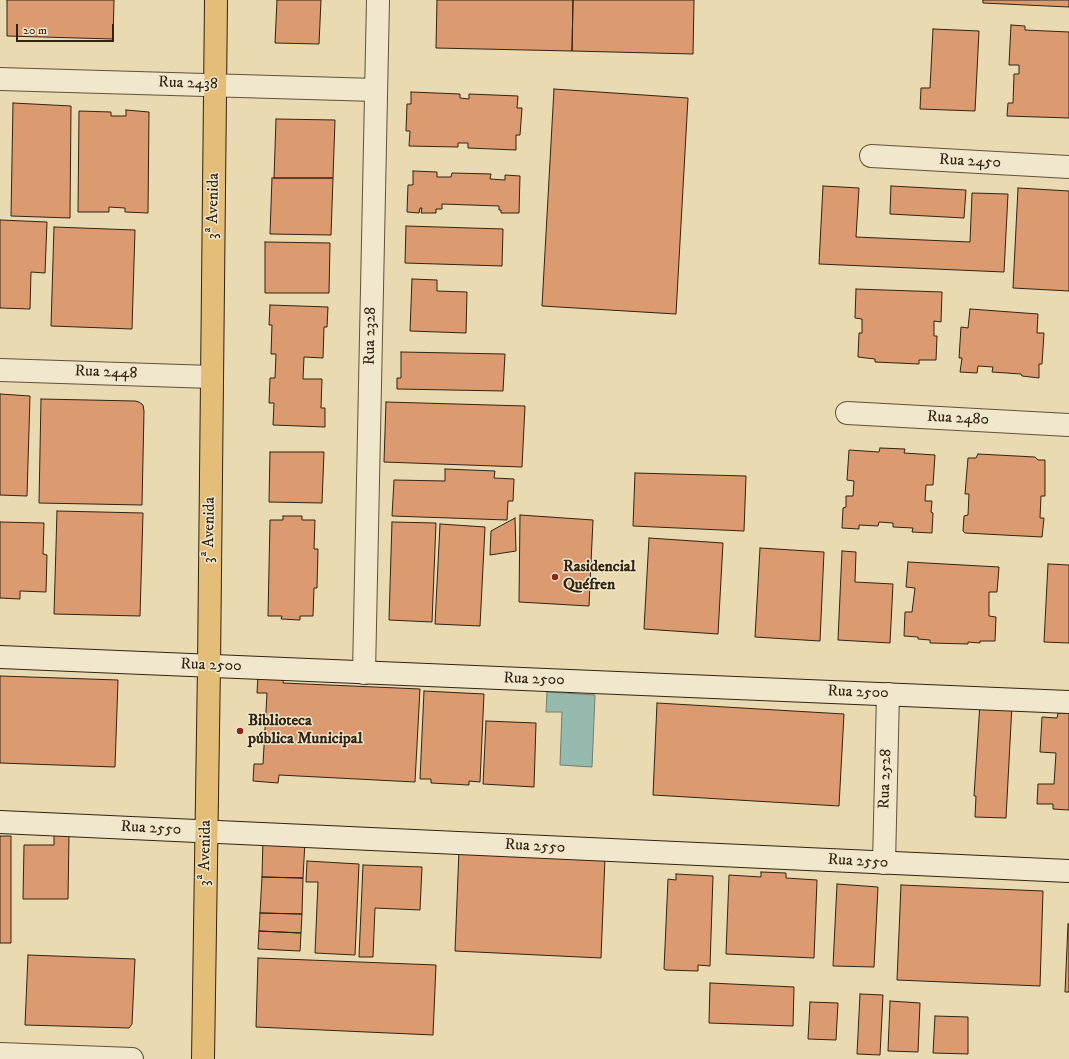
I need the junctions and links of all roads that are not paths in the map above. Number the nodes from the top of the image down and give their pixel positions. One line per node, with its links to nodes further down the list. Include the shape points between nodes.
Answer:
1 (216, 0): 4 (main road, 3ª Avenida)
2 (378, 0): 5 (main road, Rua 2328)
3 (0, 79): 4 (main road, Rua 2438)
4 (215, 85): 5 (main road, Rua 2438); 9 (main road, 3ª Avenida)
5 (376, 90): 14 (main road, Rua 2328)
6 (870, 156): 7 (main road, Rua 2450)
7 (1069, 167)
8 (0, 370): 9 (main road, Rua 2448)
9 (212, 377): 13 (main road, 3ª Avenida)
10 (847, 413): 11 (main road, Rua 2480)
11 (1069, 425)
12 (0, 657): 13 (main road, Rua 2500)
13 (209, 666): 14 (main road, Rua 2500); 18 (main road, 3ª Avenida)
14 (364, 673): 15 (main road, Rua 2500)
15 (888, 694): 16 (main road, Rua 2500); 19 (main road, Rua 2528)
16 (1069, 702)
17 (0, 822): 18 (main road, Rua 2550)
18 (207, 832): 19 (main road, Rua 2550); 23 (main road, 3ª Avenida)
19 (884, 863): 20 (main road, Rua 2550)
20 (1069, 871)
21 (0, 1054): 22 (main road)
22 (132, 1059)
23 (204, 1059)

